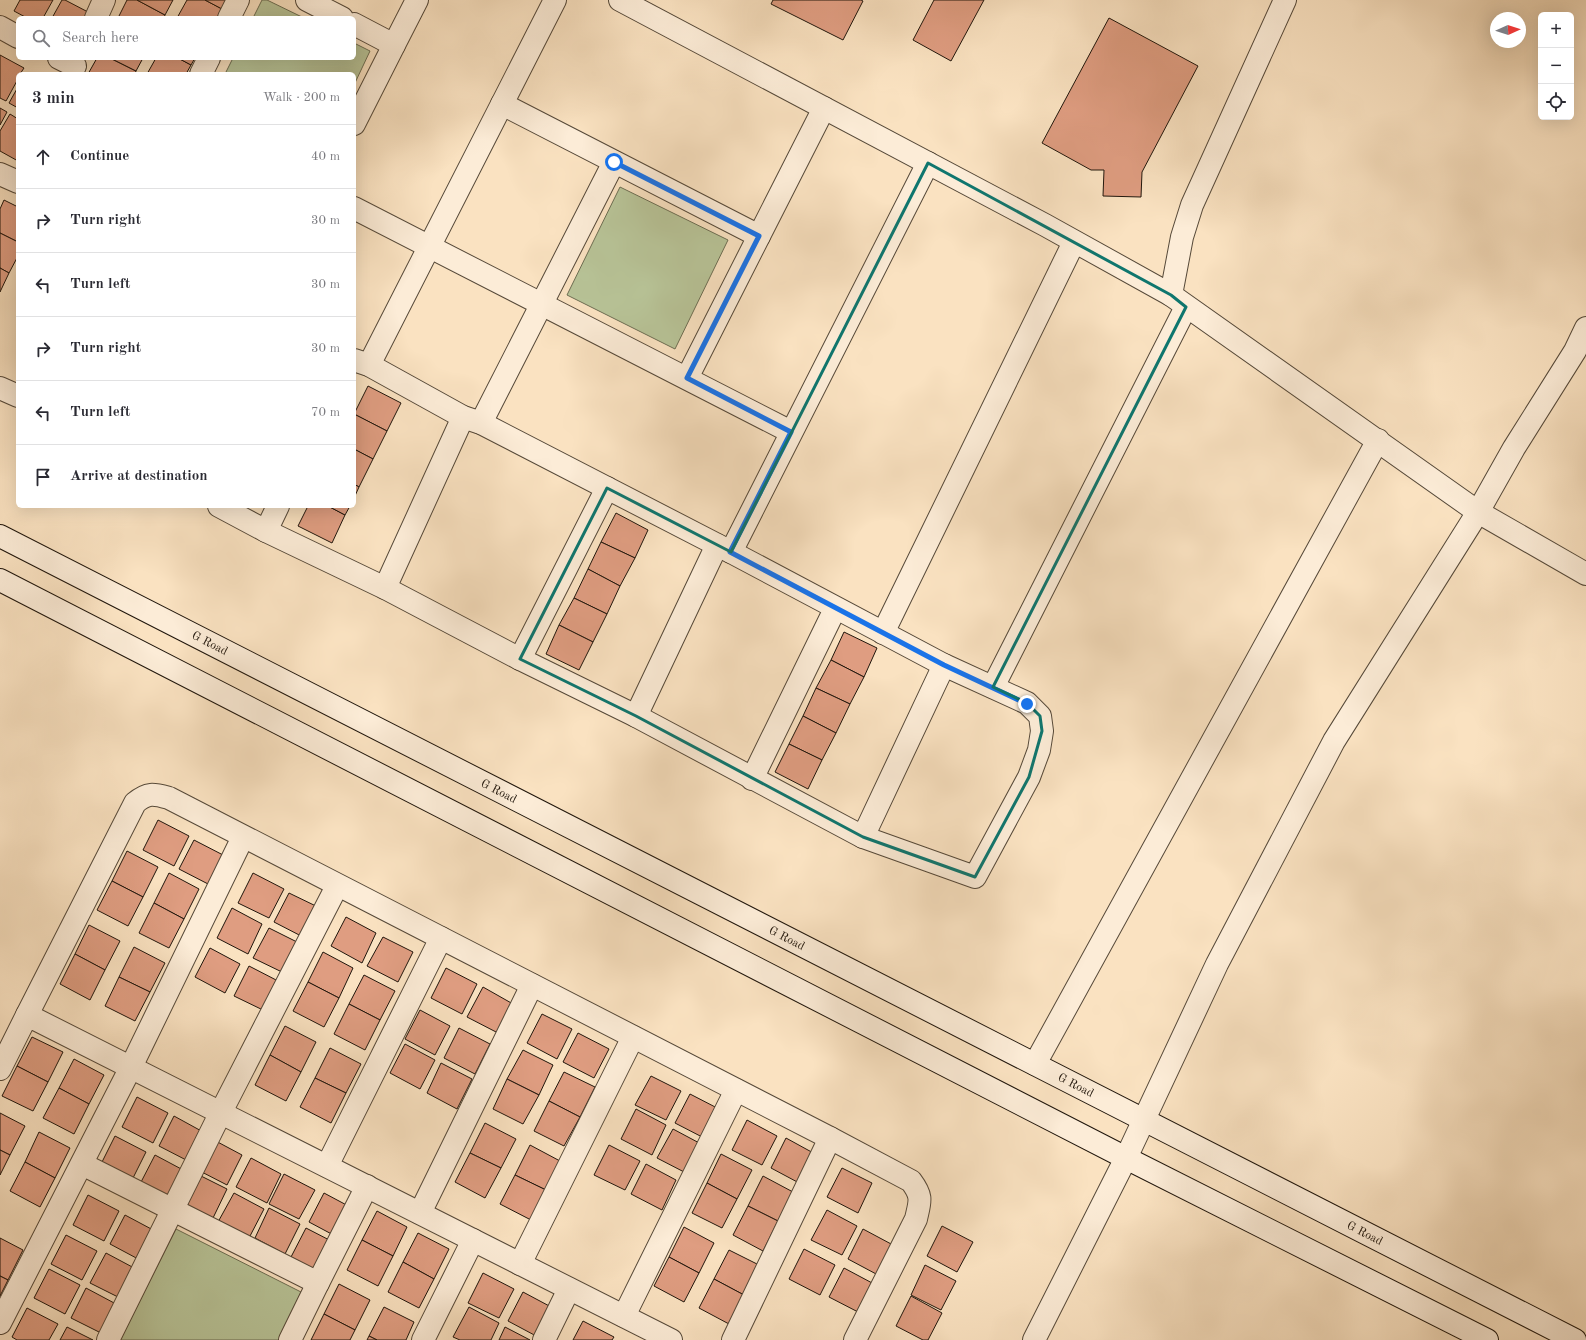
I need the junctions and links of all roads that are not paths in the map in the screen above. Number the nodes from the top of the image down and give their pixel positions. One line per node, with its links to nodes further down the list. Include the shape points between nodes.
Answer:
1 (104, 0): 8 (street)
2 (238, 0): 9 (street)
3 (307, 0): 10 (street)
4 (417, 0): 14 (street)
5 (555, 0): 17 (street)
6 (620, 0): 18 (street)
7 (1284, 0): 28 (street, via 1192,205 1182,237)
8 (97, 16)
9 (230, 16)
10 (338, 16)
11 (356, 25): 14 (street)
12 (0, 27): 13 (street)
13 (16, 36)
14 (394, 45): 19 (street)
15 (208, 60): 16 (street)
16 (202, 72)
17 (502, 104): 20 (street); 27 (street)
18 (824, 108): 21 (street); 25 (street)
19 (356, 120)
20 (614, 162): 25 (street); 29 (street)
21 (928, 163): 26 (street); 34 (street)
22 (0, 174): 23 (street)
23 (16, 181)
24 (356, 209): 27 (street)
25 (759, 236): 32 (street)
26 (1074, 242): 28 (street); 47 (street)
27 (429, 247): 29 (street); 31 (street)
28 (1178, 301): 35 (street); 50 (street)
29 (542, 303): 32 (street); 33 (street)
30 (1586, 328): 39 (street, via 1576,351 1514,448)
31 (362, 362): 33 (street)
32 (687, 378): 34 (street)
33 (472, 420): 36 (street); 45 (street)
34 (791, 432): 42 (street)
35 (1378, 440): 39 (street); 60 (street)
36 (607, 488): 42 (street); 48 (street)
37 (223, 508): 40 (street)
38 (277, 508): 40 (street)
39 (1478, 512): 43 (street); 65 (street, via 1334,740 1217,964)
40 (266, 531): 45 (street)
41 (0, 536): 60 (street, G Road)
42 (724, 548): 46 (street); 51 (street)
43 (1586, 574)
44 (0, 580): 67 (street)
45 (385, 588): 48 (street)
46 (835, 609): 47 (street); 52 (street)
47 (883, 633): 49 (street)
48 (520, 659): 51 (street)
49 (944, 665): 50 (street); 54 (street)
50 (993, 687): 54 (street, via 1027,704 1040,716 1042,731 1029,777 975,877)
51 (636, 716): 52 (street)
52 (752, 778): 54 (street)
53 (243, 837): 55 (street); 58 (street, via 170,798 154,794 143,796 135,803); 61 (street)
54 (862, 838)
55 (338, 886): 56 (street); 64 (street)
56 (441, 938): 57 (street); 69 (street)
57 (532, 985): 59 (street); 72 (street)
58 (28, 1015): 61 (street); 62 (street)
59 (633, 1037): 63 (street); 74 (street)
60 (1035, 1064): 65 (street, G Road)
61 (131, 1067): 64 (street); 68 (street)
62 (0, 1070)
63 (736, 1090): 66 (street); 77 (street)
64 (221, 1112): 69 (street); 71 (street)
65 (1144, 1120): 67 (street); 88 (street, G Road)
66 (830, 1138): 84 (street); 85 (street, via 911,1181 919,1192 916,1219)
67 (1126, 1158): 86 (street); 87 (street)
68 (82, 1164): 71 (street); 78 (street)
69 (327, 1166): 70 (street)
70 (367, 1186): 72 (street); 75 (street)
71 (172, 1209): 75 (street); 79 (street)
72 (420, 1213): 73 (street)
73 (473, 1240): 74 (street); 81 (street)
74 (520, 1264): 76 (street)
75 (318, 1283): 80 (street)
76 (569, 1289): 77 (street); 82 (street)
77 (624, 1316): 83 (street)
78 (0, 1323)
79 (108, 1340)
80 (290, 1340)
81 (423, 1340)
82 (544, 1340)
83 (671, 1340)
84 (733, 1340)
85 (855, 1340)
86 (1034, 1340)
87 (1486, 1340)
88 (1575, 1340)

